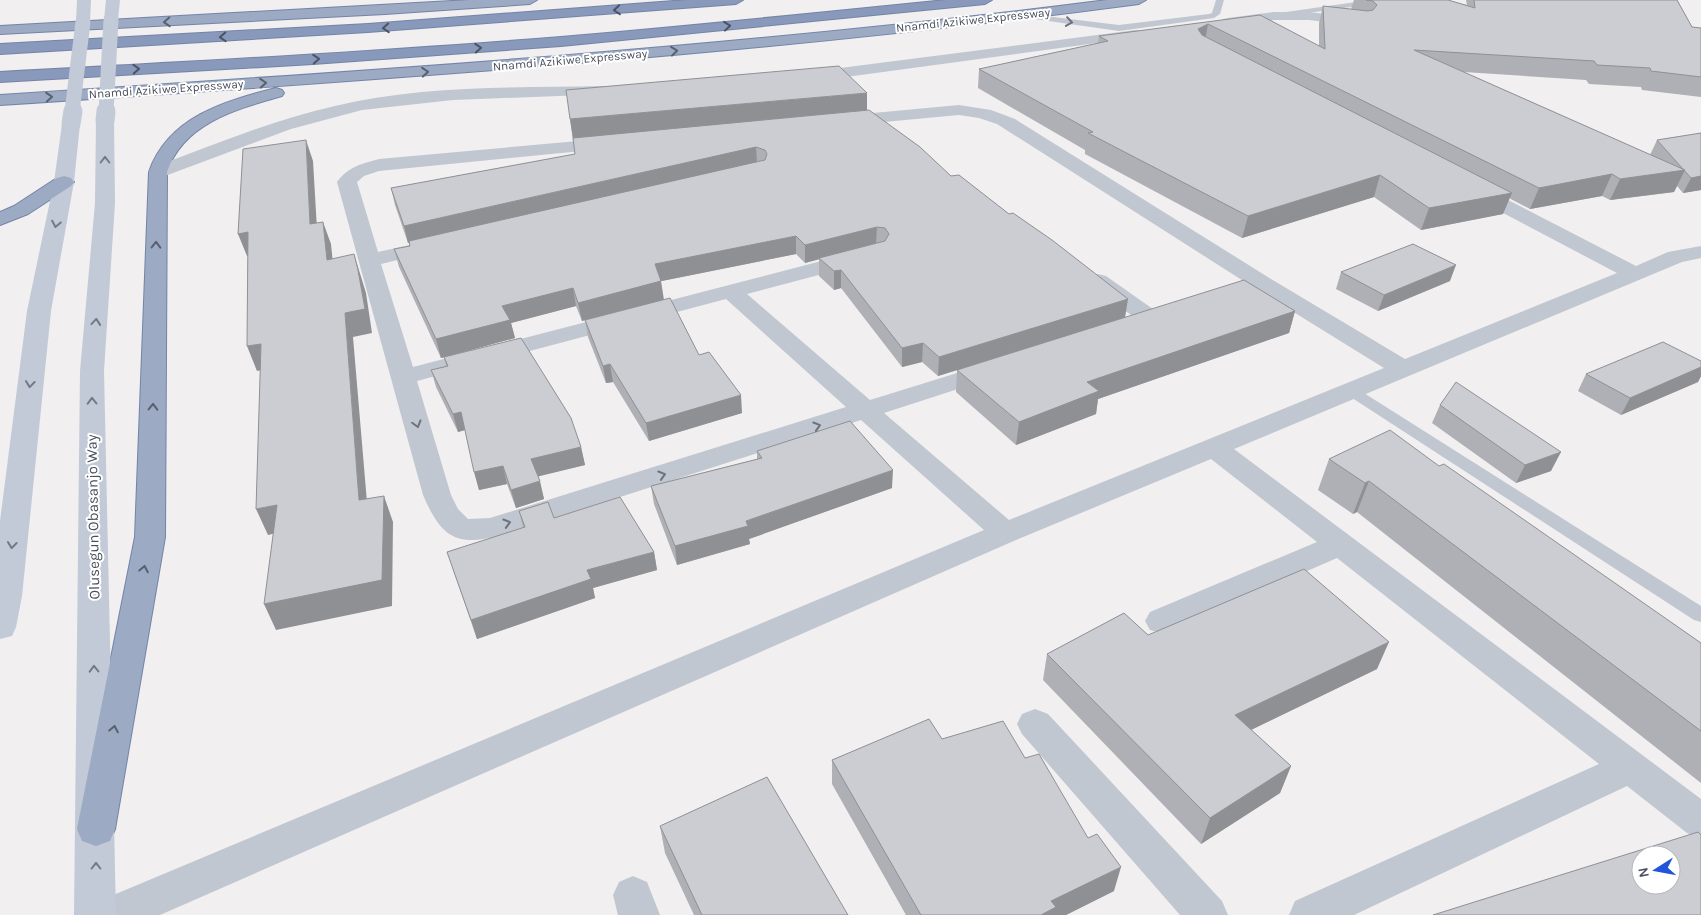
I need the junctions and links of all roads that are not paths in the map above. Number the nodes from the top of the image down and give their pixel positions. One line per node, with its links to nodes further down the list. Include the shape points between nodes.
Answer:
1 (84, 0): 26 (main road, bridge)
2 (113, 0): 53 (main road, Olusegun Obasanjo Way, one-way to 2, bridge, via 92,371 105,203)
3 (530, 0): 10 (highway)
4 (736, 0): 15 (highway, one-way to 15, via 330,32)
5 (984, 0): 16 (highway, Nnamdi Azikiwe Expressway, one-way to 5, via 502,46)
6 (1139, 0): 11 (highway, Nnamdi Azikiwe Expressway)
7 (1220, 0): 11 (lane, one-way to 7, via 1119,28 1211,16 1216,14)
8 (1387, 0): 12 (lane)
9 (292, 2): 10 (highway, via 318,7)
10 (385, 10): 14 (highway, one-way to 14)
11 (1020, 15): 17 (highway, Nnamdi Azikiwe Expressway, one-way to 11, via 656,53)
12 (1274, 16): 13 (street); 18 (street)
13 (1363, 22)
14 (0, 30)
15 (0, 49)
16 (0, 77)
17 (345, 78): 20 (highway, Nnamdi Azikiwe Expressway, one-way to 17); 25 (highway, via 249,100 204,119 186,130 166,151)
18 (795, 79)
19 (618, 91): 25 (street, via 417,98 362,105 276,128)
20 (1, 100)
21 (872, 118): 22 (street); 23 (street); 35 (street, via 960,110 992,114)
22 (822, 123)
23 (896, 136)
24 (625, 142): 32 (street, via 363,169 351,176 348,182)
25 (158, 172): 53 (highway, one-way to 25, via 150,537)
26 (64, 182): 28 (highway, via 21,210); 49 (main road, one-way to 49, via 39,311)
27 (1459, 182): 34 (street)
28 (0, 219)
29 (447, 242): 32 (street)
30 (876, 252): 36 (street)
31 (1701, 252): 34 (street, via 1676,257)
32 (370, 260): 41 (street)
33 (1080, 268): 38 (street, via 1161,316)
34 (1635, 274): 40 (street)
35 (1263, 284): 37 (street); 40 (street)
36 (729, 290): 41 (street); 43 (street)
37 (1198, 305)
38 (1124, 328)
39 (1013, 364): 43 (street)
40 (1404, 369): 42 (street)
41 (403, 377): 43 (street, one-way to 43, via 437,495 446,514 461,529 491,528)
42 (1351, 391): 44 (street); 47 (lane)
43 (866, 411): 45 (street)
44 (1213, 447): 45 (street); 46 (street)
45 (1005, 533): 55 (street)
46 (1339, 545): 48 (street); 51 (street)
47 (1701, 616)
48 (1161, 621)
49 (0, 628)
50 (1035, 724): 56 (street)
51 (1630, 767): 52 (street); 57 (street)
52 (1701, 822)
53 (96, 829): 54 (main road, Olusegun Obasanjo Way, one-way to 53)
54 (95, 915)
55 (114, 915)
56 (1207, 915)
57 (1310, 915)

